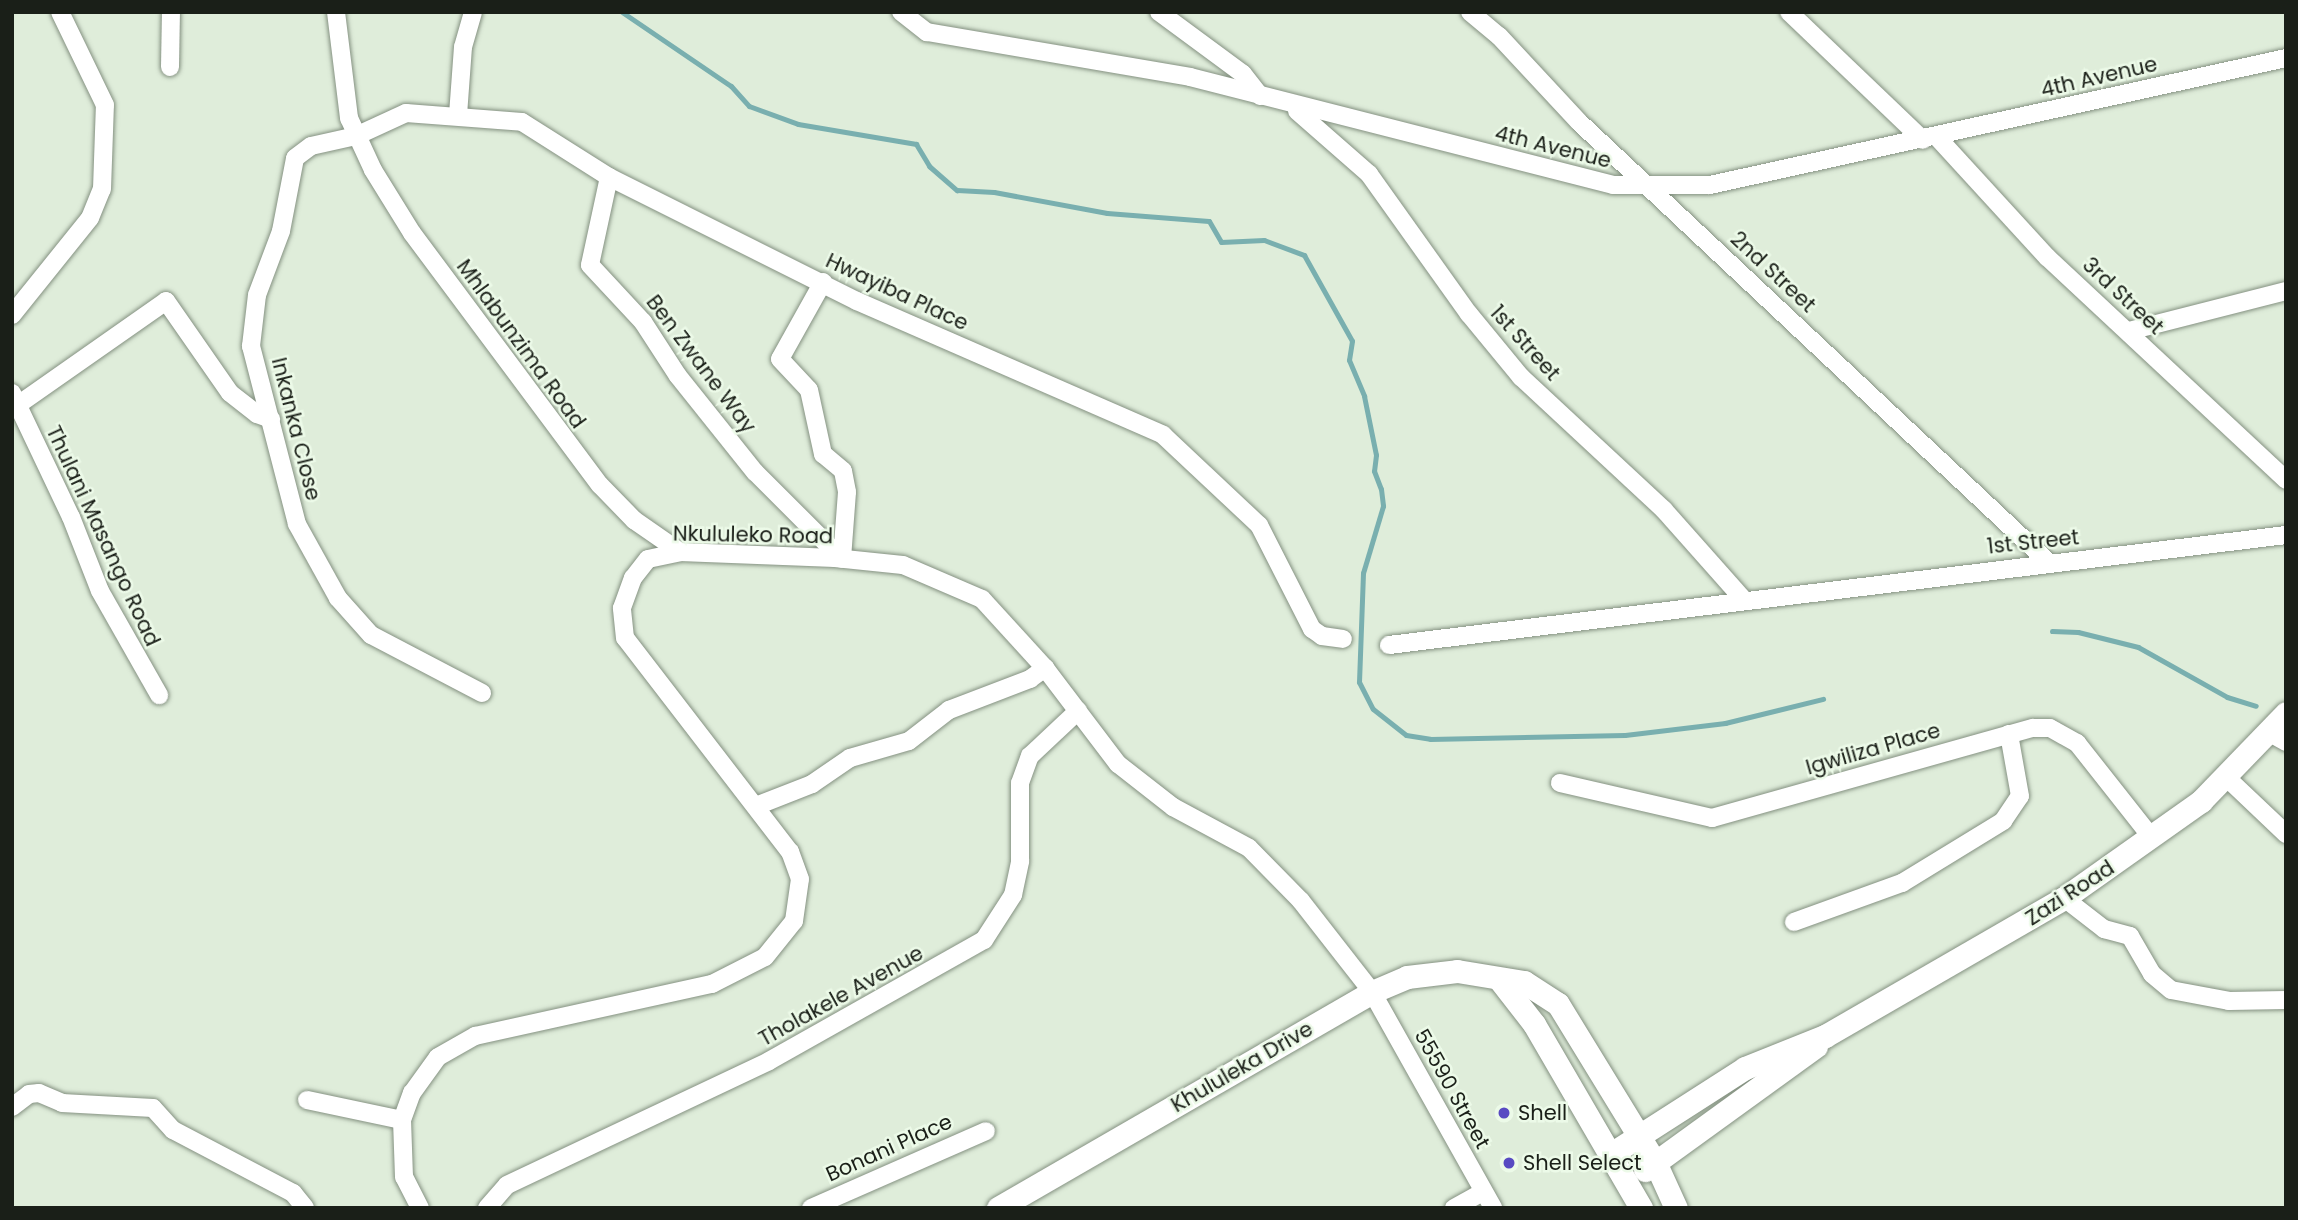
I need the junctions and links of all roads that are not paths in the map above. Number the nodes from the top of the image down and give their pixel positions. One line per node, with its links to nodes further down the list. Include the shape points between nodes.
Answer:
1 (60, 12): 20 (street, via 105,105 103,189 90,218)
2 (171, 12): 10 (street)
3 (336, 12): 14 (street, Mhlabunzima Road, via 344,94)
4 (472, 12): 13 (street, via 463,47)
5 (901, 12): 11 (street, 4th Avenue, via 927,32 1190,77)
6 (1159, 12): 11 (street, via 1243,74)
7 (1470, 12): 17 (street, 2nd Street)
8 (1789, 12): 15 (street, 3rd Street)
9 (2286, 58): 15 (street, 4th Avenue)
10 (170, 67)
11 (1260, 96): 12 (street, 4th Avenue)
12 (1289, 105): 17 (street, 4th Avenue, via 1613,186); 29 (street, 1st Street, via 1369,174 1469,314 1521,377 1664,510)
13 (458, 115): 14 (street, Hwayiba Place, via 406,113); 16 (street, Hwayiba Place, via 522,122)
14 (356, 136): 23 (street, Inkanka Close, via 311,146 296,158 288,205 250,330); 26 (street, Mhlabunzima Road, via 412,233 560,436 634,520)
15 (1930, 139): 17 (street, 4th Avenue, via 1710,185); 21 (street, 3rd Street)
16 (609, 177): 18 (street, Hwayiba Place); 27 (street, Ben Zwane Way, via 590,265 643,322 678,376 755,472)
17 (1646, 185): 28 (street, 2nd Street)
18 (822, 282): 27 (street, via 780,359 808,390 823,454 843,471 848,492); 30 (street, Hwayiba Place, via 929,334 1163,435 1259,525 1312,629 1322,636)
19 (2286, 291): 21 (street)
20 (12, 315)
21 (2129, 331): 24 (street, 3rd Street)
22 (14, 403): 23 (street, via 166,301 230,393); 34 (street, Thulani Masango Road, via 71,517 100,591)
23 (271, 419): 33 (street, Inkanka Close, via 297,524 319,568 357,624)
24 (2286, 480)
25 (2286, 535): 28 (street, 1st Street, via 2126,557)
26 (680, 552): 27 (street, Nkululeko Road); 41 (street, Nkululeko Road, via 648,559 633,578 622,608 625,638)
27 (838, 558): 32 (street, Nkululeko Road, via 903,565 967,590 1000,617)
28 (2048, 562): 29 (street, 1st Street)
29 (1743, 599): 31 (street, 1st Street)
30 (1343, 639)
31 (1389, 645)
32 (1045, 668): 35 (street, Nkululeko Road); 41 (street, via 1030,679 949,710 909,741 850,758 812,784)
33 (482, 693)
34 (159, 695)
35 (1077, 711): 47 (street, Nkululeko Road, via 1118,764 1144,787 1249,848 1301,901); 61 (street, Tholakele Avenue, via 1030,756 1020,783 1020,861 1013,895 984,940 769,1061 507,1185)
36 (2286, 713): 38 (street, Zazi Road)
37 (2009, 734): 40 (street, Igwiliza Place, via 1712,818); 43 (street, Igwiliza Place, via 2050,728 2077,743); 45 (street, via 2020,796 2003,821 1902,883)
38 (2277, 737): 39 (street, Zazi Road)
39 (2226, 777): 42 (street); 43 (street, Zazi Road)
40 (1560, 783)
41 (756, 806): 52 (street, Nkululeko Road, via 790,852 800,879 794,921 765,957 712,984 464,1041 438,1057 425,1073)
42 (2286, 834)
43 (2152, 838): 44 (street, Zazi Road)
44 (2064, 898): 48 (street, via 2104,929 2130,936 2152,974 2171,990 2229,1001); 49 (street, Zazi Road)
45 (1794, 922)
46 (1499, 979): 47 (street, Khululeka Drive, via 1432,971); 54 (street, Khululeka Drive, via 1524,982 1558,1004); 55 (street, via 1534,1024)
47 (1373, 992): 58 (street, 55590 Street); 63 (street, Khululeka Drive)
48 (2286, 1000)
49 (1825, 1036): 54 (street, Zazi Road, via 1745,1068); 56 (street, Zazi Road, via 1808,1055)
50 (307, 1100): 52 (street)
51 (12, 1107): 59 (street, via 29,1094 39,1093 61,1103 153,1108 173,1130 293,1193)
52 (402, 1120): 60 (street, Nkululeko Road, via 402,1168)
53 (986, 1131): 62 (street, Bonani Place)
54 (1640, 1135): 55 (street, Zazi Road); 56 (street, Khululeka Drive)
55 (1611, 1154): 57 (street)
56 (1655, 1162): 57 (street, Zazi Road); 66 (street, Khululeka Drive)
57 (1629, 1183): 65 (street)
58 (1488, 1200): 64 (street)
59 (304, 1208)
60 (420, 1208)
61 (487, 1208)
62 (811, 1208)
63 (998, 1208)
64 (1454, 1208)
65 (1641, 1208)
66 (1676, 1208)

